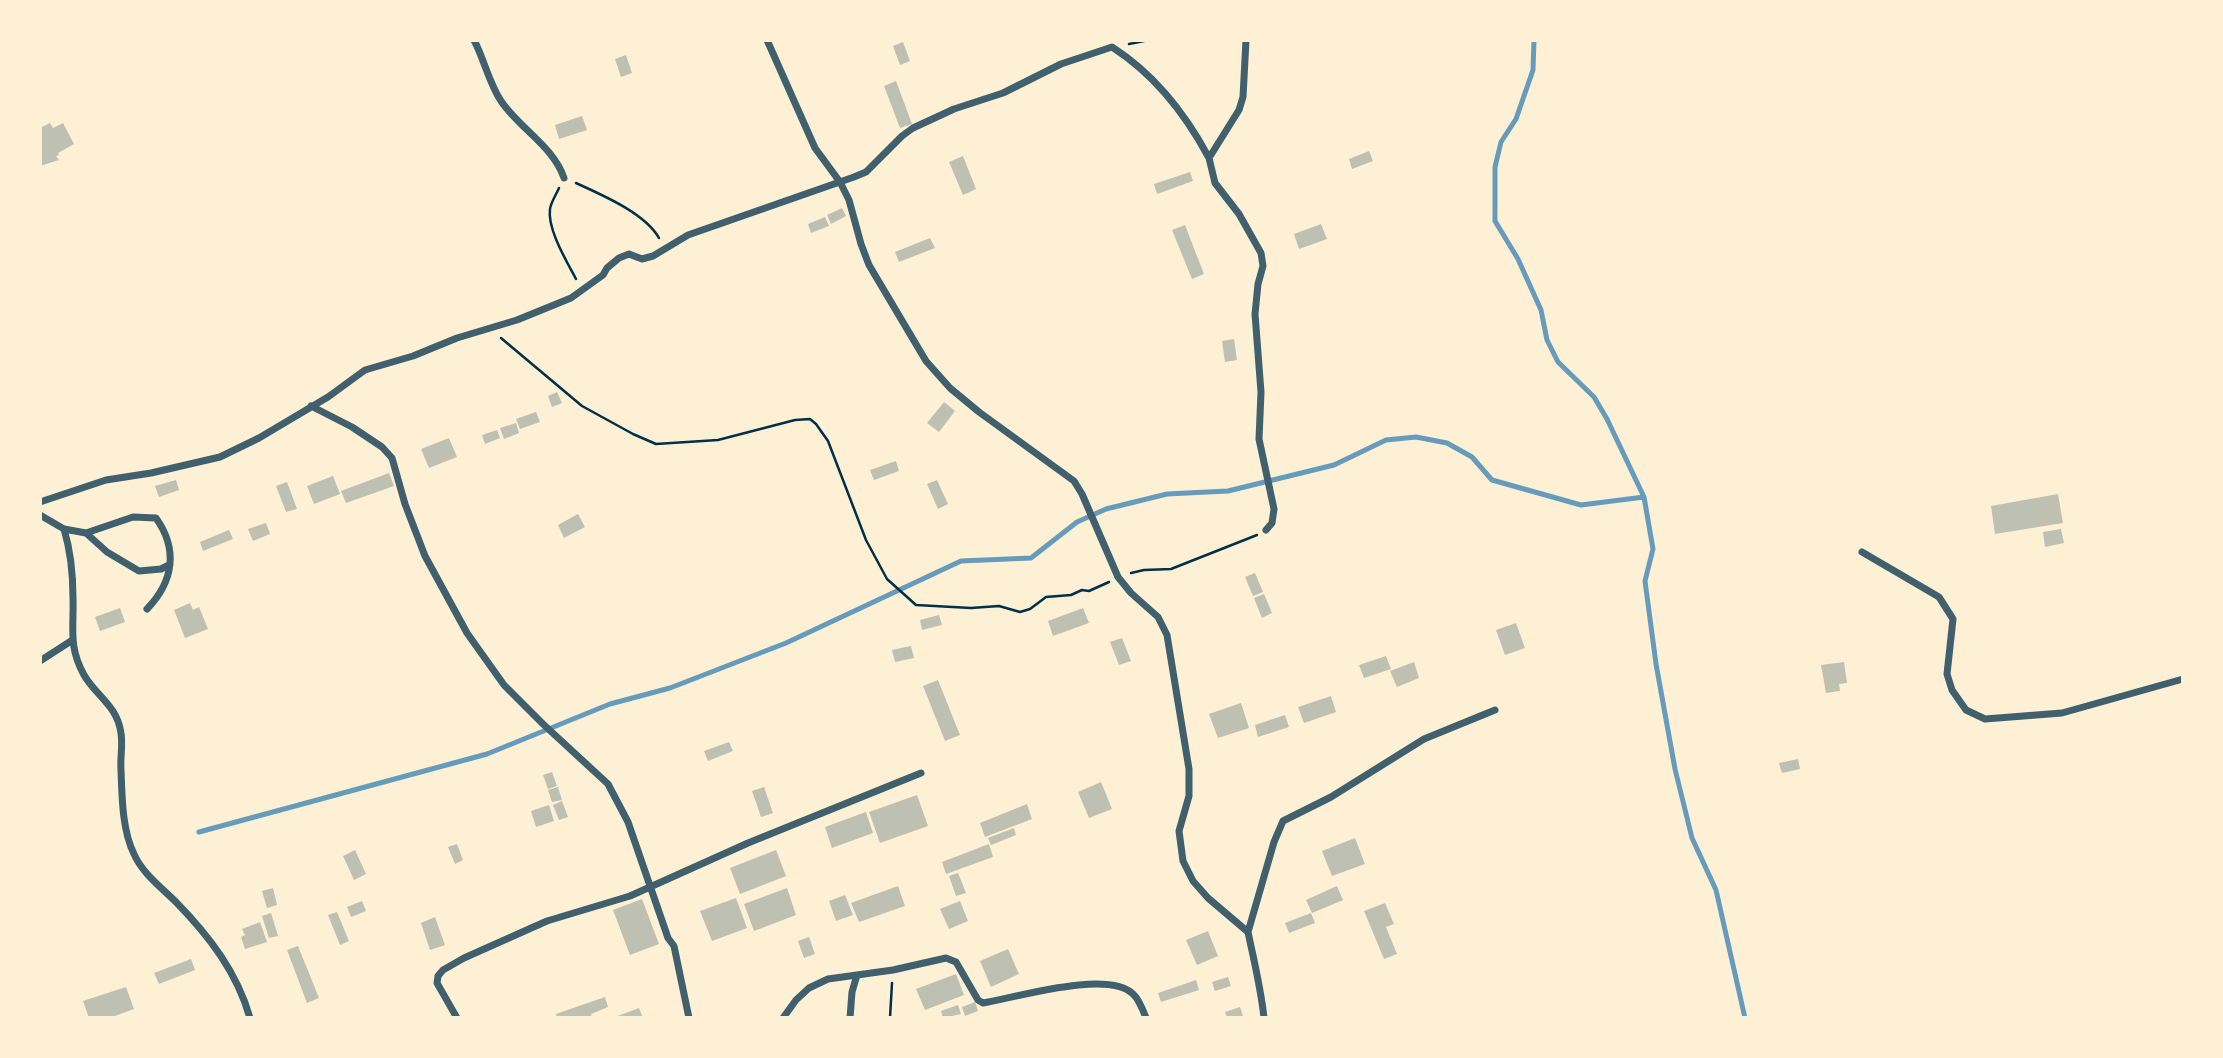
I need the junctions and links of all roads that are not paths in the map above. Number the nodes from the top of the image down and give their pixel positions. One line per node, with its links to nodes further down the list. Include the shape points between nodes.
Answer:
1 (474, 40): 5 (street, via 499,98 552,157)
2 (767, 40): 6 (street, via 815,148)
3 (1246, 40): 4 (street, via 1239,110)
4 (1209, 158): 6 (street, via 1164,89 1112,47 913,128 866,172); 11 (street, via 1215,183 1261,253 1255,314 1261,392 1259,439 1274,509)
5 (564, 178)
6 (840, 182): 7 (street, via 688,235 647,258 629,254 618,258 571,298 365,370); 22 (street, via 869,265 926,361 979,412 1074,481 1118,577 1158,617 1167,635 1189,769 1189,796 1179,831 1183,861 1208,898)
7 (311, 406): 8 (street, via 220,457 106,480); 21 (street, via 371,439 392,458 429,565 467,633 504,685 608,784)
8 (40, 502)
9 (40, 514): 10 (street)
10 (64, 529): 12 (street); 16 (street, via 73,597)
11 (1266, 530)
12 (86, 533): 14 (street, via 139,571); 14 (street, via 133,517 156,518 171,547)
13 (1862, 552): 18 (street, via 1939,597 1948,608 1954,619 1947,674 1952,690 1965,710 1985,719 2062,713)
14 (169, 565): 15 (street, via 163,588)
15 (147, 608)
16 (71, 641): 17 (street); 24 (street, via 85,676 112,708 121,732 125,824 134,855 227,964)
17 (40, 661)
18 (2183, 679)
19 (1495, 710): 22 (street, via 1424,739 1283,821)
20 (921, 774): 21 (street, via 748,842)
21 (652, 886): 25 (street, via 537,925 443,970 437,983); 26 (street, via 667,938 674,946)
22 (1248, 932): 30 (street)
23 (857, 975): 27 (street, via 828,979 809,988); 28 (street); 29 (street, via 946,958 956,961 983,1003 1083,984 1125,988 1134,994)
24 (250, 1018)
25 (457, 1018)
26 (689, 1018)
27 (783, 1018)
28 (850, 1018)
29 (1146, 1018)
30 (1264, 1018)

